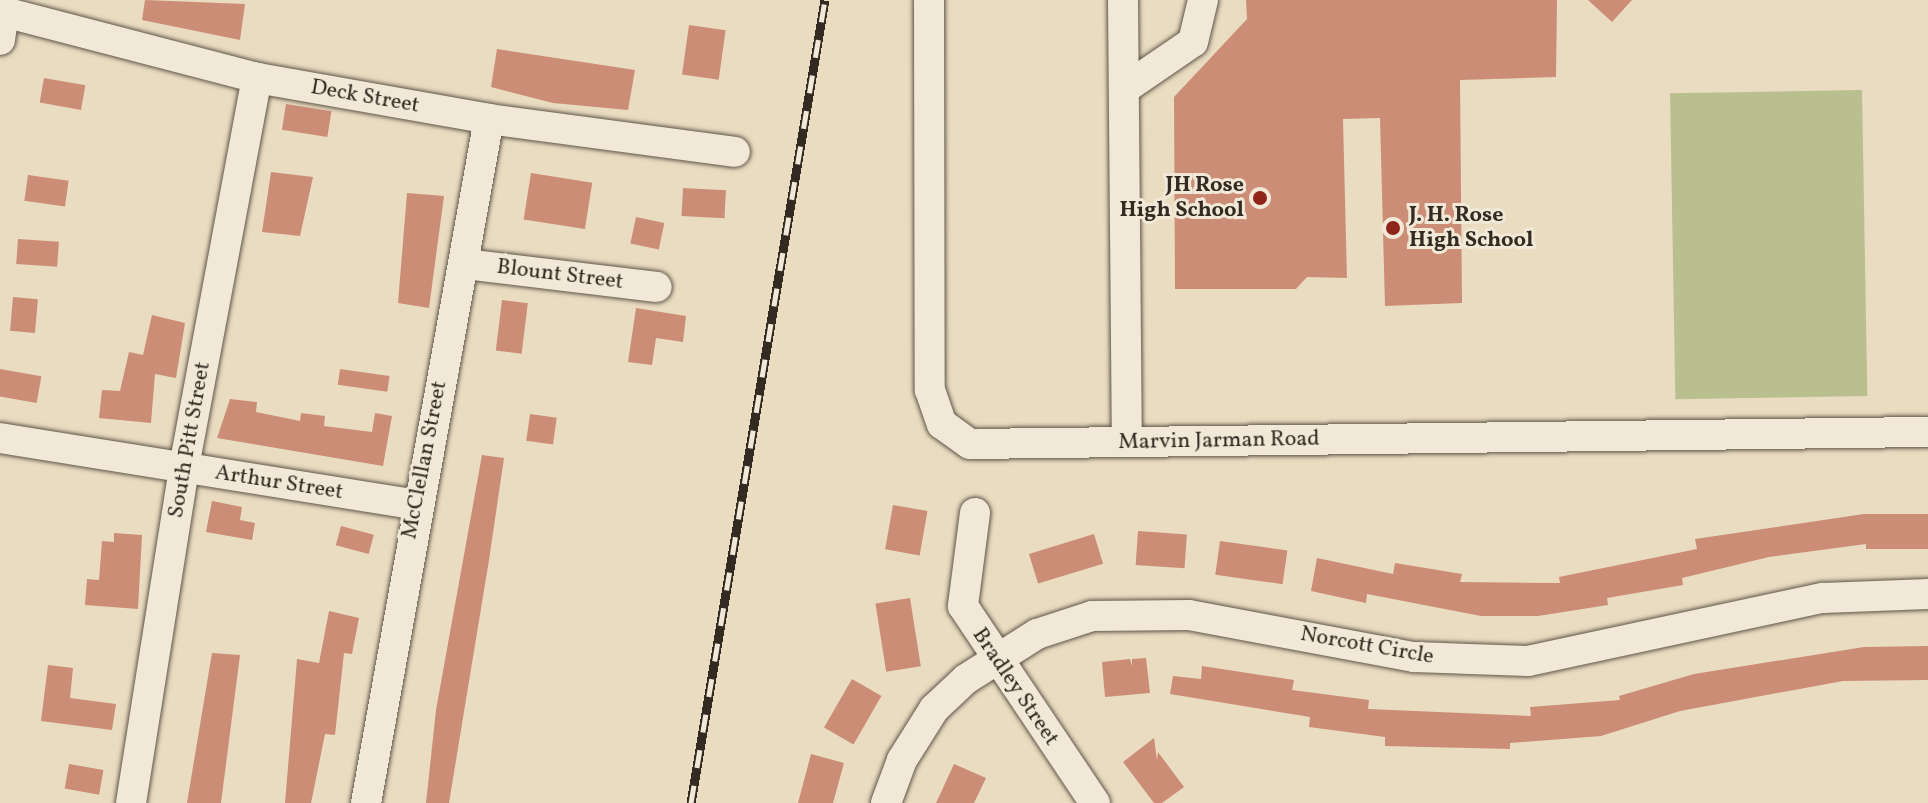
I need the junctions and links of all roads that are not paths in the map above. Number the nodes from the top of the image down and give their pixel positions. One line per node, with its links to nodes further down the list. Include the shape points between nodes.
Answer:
1 (929, 0): 13 (street, Marvin Jarman Road, via 930,390 942,424 970,444)
2 (1123, 0): 6 (street)
3 (1203, 0): 6 (street, via 1193,42)
4 (1, 21): 5 (street, Deck Street)
5 (257, 78): 7 (street, Deck Street); 14 (street, South Pitt Street)
6 (1124, 89): 13 (street)
7 (489, 119): 8 (street, Deck Street); 9 (street, McClellan Street)
8 (735, 152)
9 (464, 264): 10 (street, Blount Street); 15 (street, McClellan Street)
10 (657, 287)
11 (1928, 432): 13 (street, Marvin Jarman Road)
12 (0, 438): 14 (street, Arthur Street)
13 (1127, 442)
14 (184, 467): 15 (street, Arthur Street); 19 (street, South Pitt Street)
15 (416, 505): 20 (street, McClellan Street)
16 (975, 513): 18 (street, Bradley Street, via 963,606)
17 (1928, 594): 18 (street, Norcott Circle, via 1823,598 1528,661 1414,657 1189,615 1125,612 1037,634)
18 (994, 660): 21 (street, Norcott Circle, via 934,709 902,760); 22 (street, Bradley Street)
19 (131, 803)
20 (366, 803)
21 (886, 803)
22 (1095, 803)

